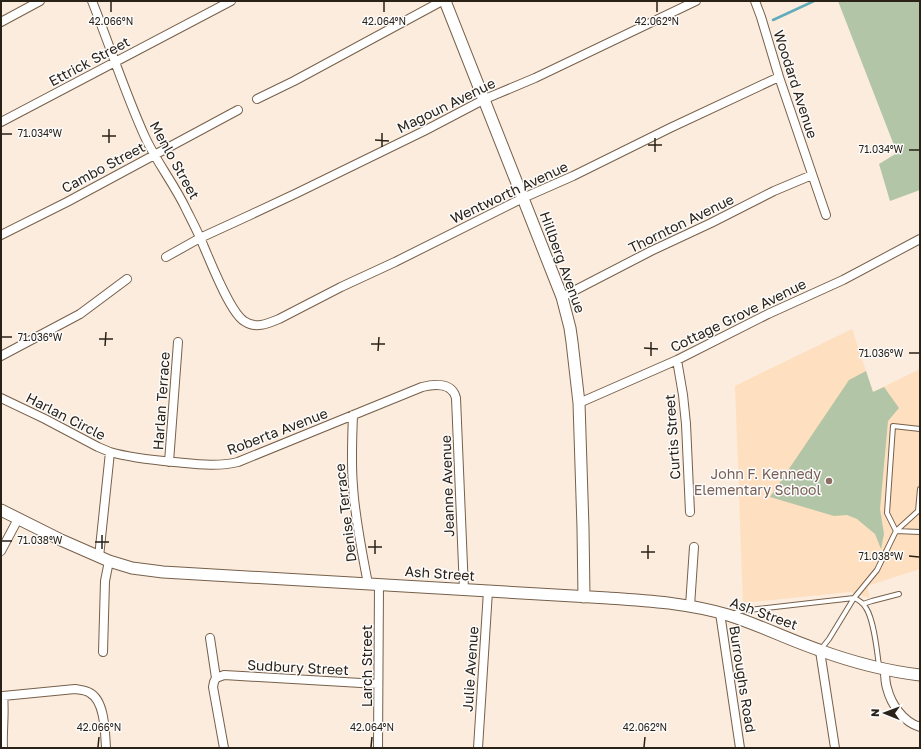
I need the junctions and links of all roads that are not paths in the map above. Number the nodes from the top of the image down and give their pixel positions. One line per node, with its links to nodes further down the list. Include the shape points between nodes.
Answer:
1 (40, 1): 8 (street)
2 (92, 1): 9 (street, Menlo Street)
3 (231, 1): 9 (street, Ettrick Street)
4 (442, 1): 11 (street)
5 (445, 1): 12 (street, Hillberg Avenue)
6 (696, 1): 12 (street, Magoun Avenue, via 535,78)
7 (755, 1): 10 (street, Woodard Avenue)
8 (1, 22)
9 (115, 62): 14 (street, Ettrick Street); 15 (street, Menlo Street)
10 (779, 76): 16 (street, Woodard Avenue); 17 (street, Wentworth Avenue)
11 (257, 99)
12 (485, 99): 17 (street, Hillberg Avenue); 20 (street, Magoun Avenue, via 424,131)
13 (238, 110): 15 (street, Cambo Street)
14 (1, 122)
15 (154, 154): 19 (street, Cambo Street); 20 (street, Menlo Street, via 180,195)
16 (812, 175): 18 (street, Woodard Avenue); 24 (street, Thornton Avenue, via 651,251)
17 (523, 198): 24 (street, Hillberg Avenue); 25 (street, Wentworth Avenue, via 341,286 279,319 261,325)
18 (826, 215)
19 (1, 235)
20 (200, 238): 22 (street, Magoun Avenue); 25 (street, Menlo Street, via 226,296 240,317)
21 (920, 239): 28 (street, Cottage Grove Avenue, via 843,280)
22 (166, 257)
23 (127, 279): 27 (street, via 80,314)
24 (562, 297): 31 (street, Hillberg Avenue, via 570,328)
25 (249, 324)
26 (178, 342): 35 (street, Harlan Terrace)
27 (1, 356)
28 (677, 360): 31 (street, Cottage Grove Avenue); 38 (street, Curtis Street, via 686,424)
29 (446, 386): 32 (street, Roberta Avenue, via 422,387); 47 (street, Jeanne Avenue, via 453,390 456,398)
30 (1, 398): 34 (street, Harlan Circle)
31 (579, 403): 50 (street, Hillberg Avenue)
32 (353, 415): 35 (street, Roberta Avenue, via 238,462 223,465); 45 (street, Denise Terrace, via 353,488)
33 (920, 429): 40 (lane, via 893,426 887,513)
34 (110, 452): 35 (street, Roberta Avenue); 44 (street, Harlan Circle)
35 (170, 462)
36 (920, 489): 40 (lane, via 918,510)
37 (1, 510): 39 (street, Ash Street)
38 (690, 512)
39 (18, 519): 43 (street); 44 (street, Ash Street)
40 (896, 531): 41 (lane); 51 (lane, via 877,570)
41 (920, 532)
42 (694, 547): 53 (street)
43 (1, 552)
44 (104, 559): 45 (street, Ash Street, via 132,568 163,572); 57 (street, Harlan Circle)
45 (368, 584): 46 (street, Ash Street)
46 (379, 584): 47 (street, Ash Street); 61 (street, Larch Street)
47 (464, 590): 48 (street, Ash Street)
48 (488, 591): 50 (street, Ash Street); 68 (street, Julie Avenue)
49 (899, 594): 52 (lane)
50 (584, 597): 53 (street, Ash Street)
51 (854, 598): 52 (lane); 54 (lane); 56 (lane)
52 (863, 604): 58 (lane, via 871,622)
53 (690, 606): 54 (street, Ash Street)
54 (724, 614): 56 (street, Ash Street); 69 (street, Burroughs Road)
55 (210, 638): 60 (street)
56 (820, 651): 58 (street, Ash Street); 70 (street)
57 (103, 652)
58 (882, 668): 59 (street, Ash Street); 63 (street, via 893,703 902,716)
59 (920, 675)
60 (216, 678): 61 (street, Sudbury Street, via 224,676); 66 (street, via 213,687)
61 (378, 684): 67 (street, Larch Street)
62 (2, 695): 64 (street); 65 (street, via 75,689 91,693 98,701 102,712)
63 (920, 727)
64 (3, 748)
65 (106, 748)
66 (224, 748)
67 (378, 748)
68 (478, 748)
69 (740, 748)
70 (835, 748)

